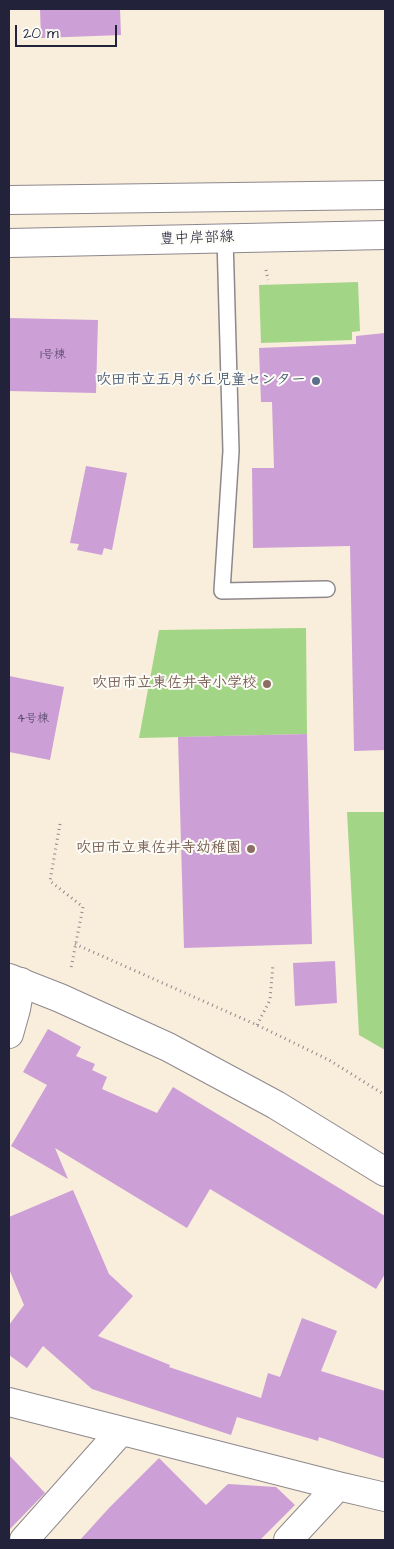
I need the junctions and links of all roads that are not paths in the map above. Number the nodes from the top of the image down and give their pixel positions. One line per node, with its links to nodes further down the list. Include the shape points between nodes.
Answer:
1 (385, 195): 2 (street)
2 (9, 200)
3 (385, 235): 4 (street, 豊中岸部線)
4 (225, 238): 5 (street, 豊中岸部線); 6 (lane, via 231,451 222,591)
5 (9, 242)
6 (327, 589)
7 (15, 980): 8 (street, via 16,1009); 9 (street, via 168,1048 276,1105)
8 (9, 1034)
9 (385, 1172)
10 (9, 1402): 11 (street)
11 (121, 1431): 12 (street); 14 (street)
12 (338, 1486): 13 (street); 15 (street)
13 (385, 1497)
14 (24, 1540)
15 (288, 1540)

